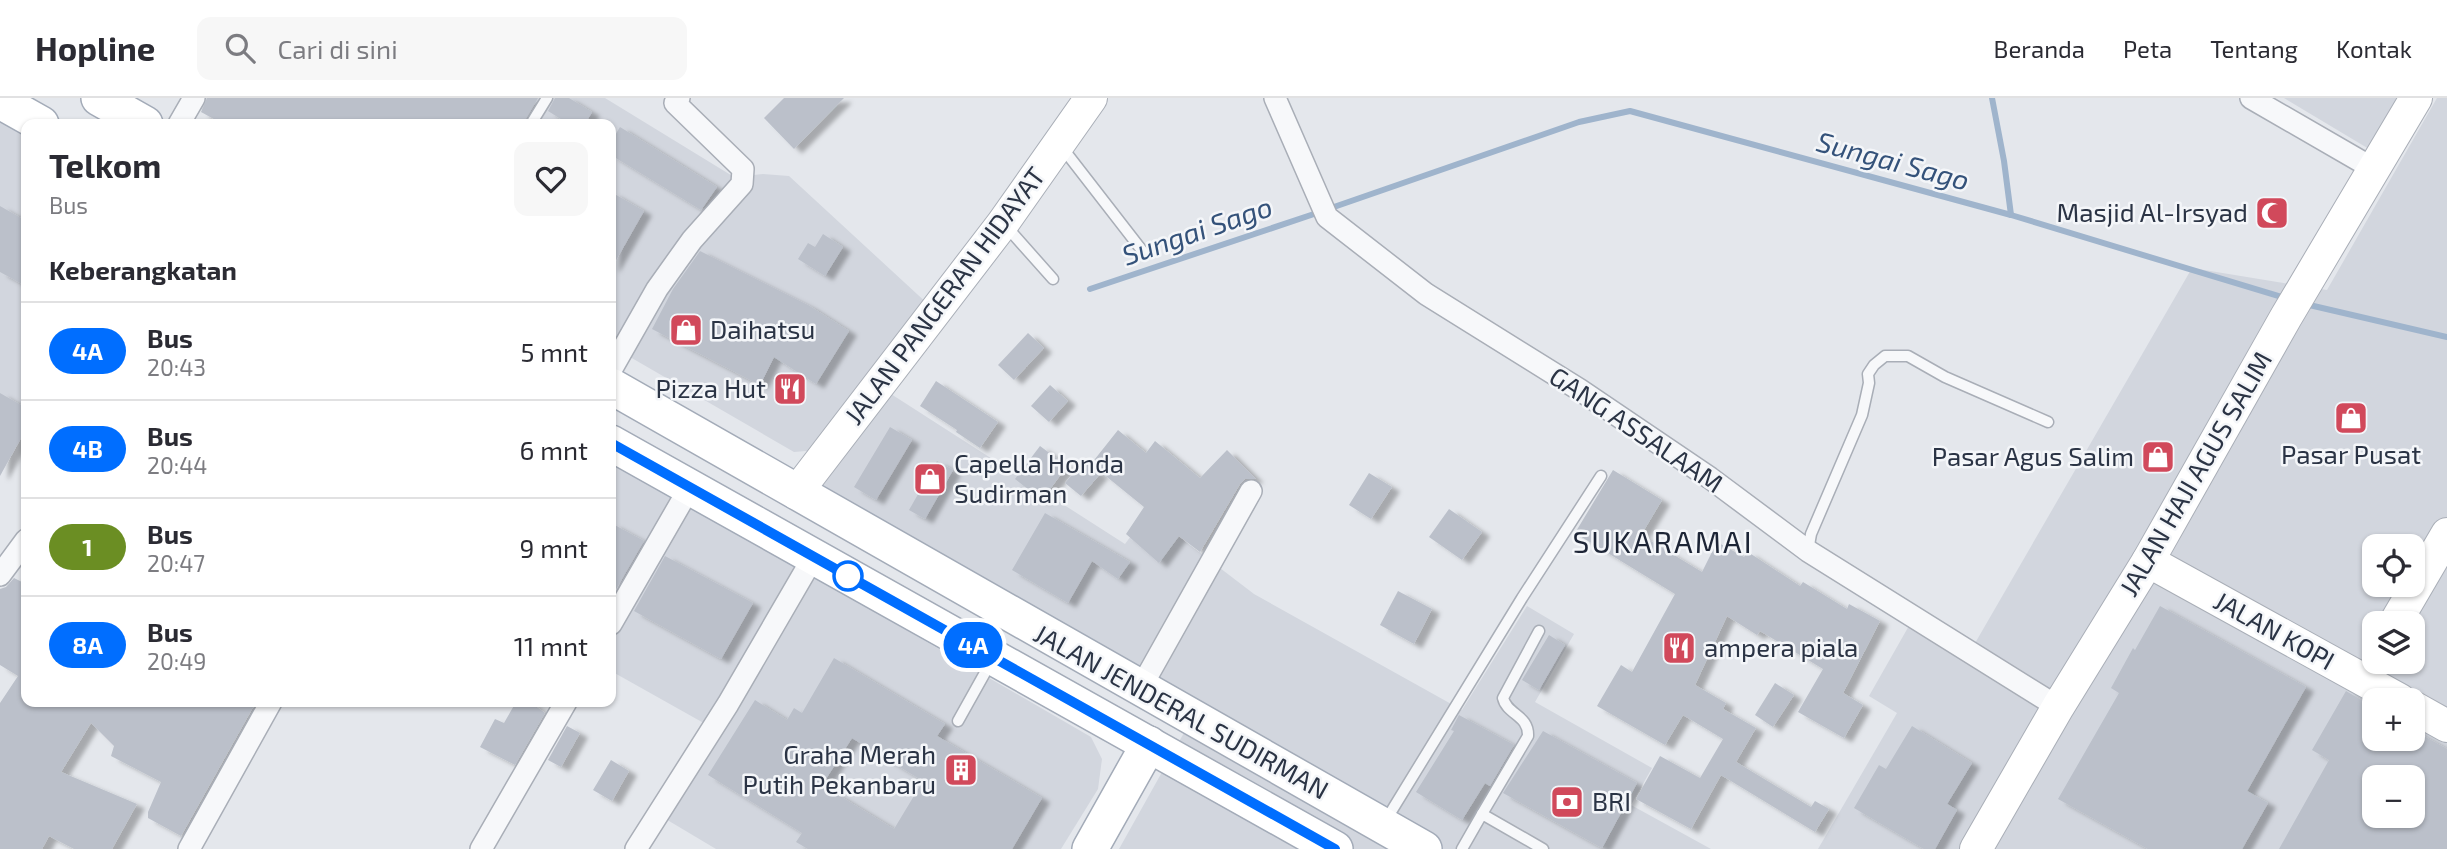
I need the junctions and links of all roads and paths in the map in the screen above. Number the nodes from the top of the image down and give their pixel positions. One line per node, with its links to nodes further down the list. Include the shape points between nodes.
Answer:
1 (101, 98): 11 (main road)
2 (194, 98): 12 (street)
3 (547, 98): 13 (lane)
4 (679, 98): 19 (street, via 675,103 743,169 744,177 657,289)
5 (1091, 98): 14 (street, JALAN PANGERAN HIDAYAT)
6 (1275, 98): 29 (street, GANG ASSALAAM, via 1327,217 1426,294 1580,390)
7 (2250, 98): 15 (street)
8 (2416, 98): 15 (street, JALAN HAJI AGUS SALIM)
9 (0, 102): 10 (main road)
10 (32, 119)
11 (137, 119)
12 (182, 119)
13 (534, 119)
14 (1059, 144): 16 (street, JALAN PANGERAN HIDAYAT); 17 (lane)
15 (2374, 169): 31 (street, JALAN HAJI AGUS SALIM)
16 (1003, 223): 18 (lane); 26 (street, JALAN PANGERAN HIDAYAT)
17 (1144, 253)
18 (1053, 279)
19 (616, 361)
20 (616, 389): 26 (main road, JALAN JENDERAL SUDIRMAN)
21 (2048, 422): 29 (lane, via 1908,356 1885,356 1868,374 1862,415)
22 (616, 446): 24 (main road, JALAN JENDERAL SUDIRMAN)
23 (1601, 476): 49 (lane)
24 (690, 487): 30 (main road, JALAN JENDERAL SUDIRMAN); 34 (street)
25 (1251, 491): 40 (street)
26 (796, 493): 40 (main road, JALAN JENDERAL SUDIRMAN)
27 (2447, 534): 33 (street)
28 (21, 548): 32 (street)
29 (1808, 551): 43 (street, GANG ASSALAAM)
30 (814, 556): 36 (main road, JALAN JENDERAL SUDIRMAN); 52 (street)
31 (2148, 561): 37 (street, JALAN KOPI); 43 (street, JALAN HAJI AGUS SALIM)
32 (9, 567)
33 (2402, 611)
34 (616, 615)
35 (1539, 631): 48 (lane, via 1503,698 1525,721 1528,736)
36 (994, 657): 45 (lane); 47 (main road, JALAN JENDERAL SUDIRMAN)
37 (2362, 666)
38 (2373, 674): 39 (street, JALAN KOPI)
39 (2388, 688)
40 (1140, 690): 49 (main road, JALAN JENDERAL SUDIRMAN)
41 (268, 707): 50 (street)
42 (563, 707): 51 (street)
43 (2058, 707): 58 (street, JALAN HAJI AGUS SALIM)
44 (2425, 714): 46 (street)
45 (958, 721)
46 (2447, 726)
47 (1149, 744): 53 (main road); 54 (main road, JALAN JENDERAL SUDIRMAN)
48 (1482, 814): 56 (lane); 57 (lane)
49 (1383, 826): 55 (main road, JALAN JENDERAL SUDIRMAN)
50 (189, 849)
51 (481, 849)
52 (636, 849)
53 (1090, 849)
54 (1335, 849)
55 (1424, 849)
56 (1462, 849)
57 (1543, 849)
58 (1976, 849)

